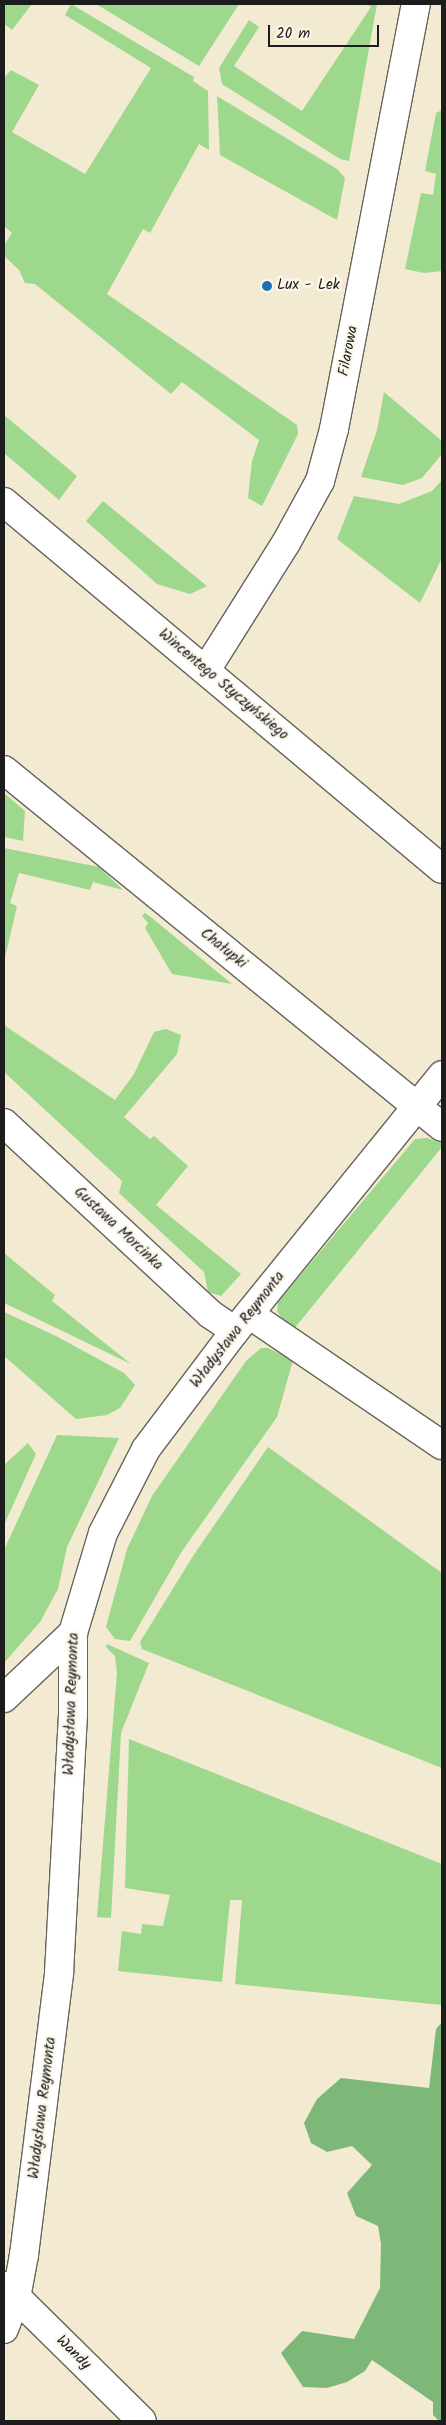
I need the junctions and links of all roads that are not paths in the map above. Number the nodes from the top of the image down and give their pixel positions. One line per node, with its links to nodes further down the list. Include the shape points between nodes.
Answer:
1 (416, 4): 3 (street, Filarowa, via 334,429 320,481 277,558)
2 (4, 502): 3 (street, Wincentego Styczyńskiego)
3 (206, 670): 5 (street, Wincentego Styczyńskiego)
4 (4, 770): 7 (street, Chałupki)
5 (442, 869)
6 (442, 1075): 7 (street, Władysława Reymonta)
7 (417, 1108): 9 (street, Chałupki); 10 (street, Władysława Reymonta)
8 (4, 1123): 10 (street, Gustawa Morcinka, via 210,1314)
9 (442, 1127)
10 (242, 1323): 11 (street, Gustawa Morcinka); 12 (street, Władysława Reymonta, via 146,1449 103,1533)
11 (442, 1445)
12 (72, 1634): 13 (street); 14 (street, Władysława Reymonta, via 73,1714 59,1973 50,2066)
13 (4, 1698)
14 (10, 2291): 15 (street, Władysława Reymonta); 16 (street, Wandy)
15 (4, 2329)
16 (142, 2421)

